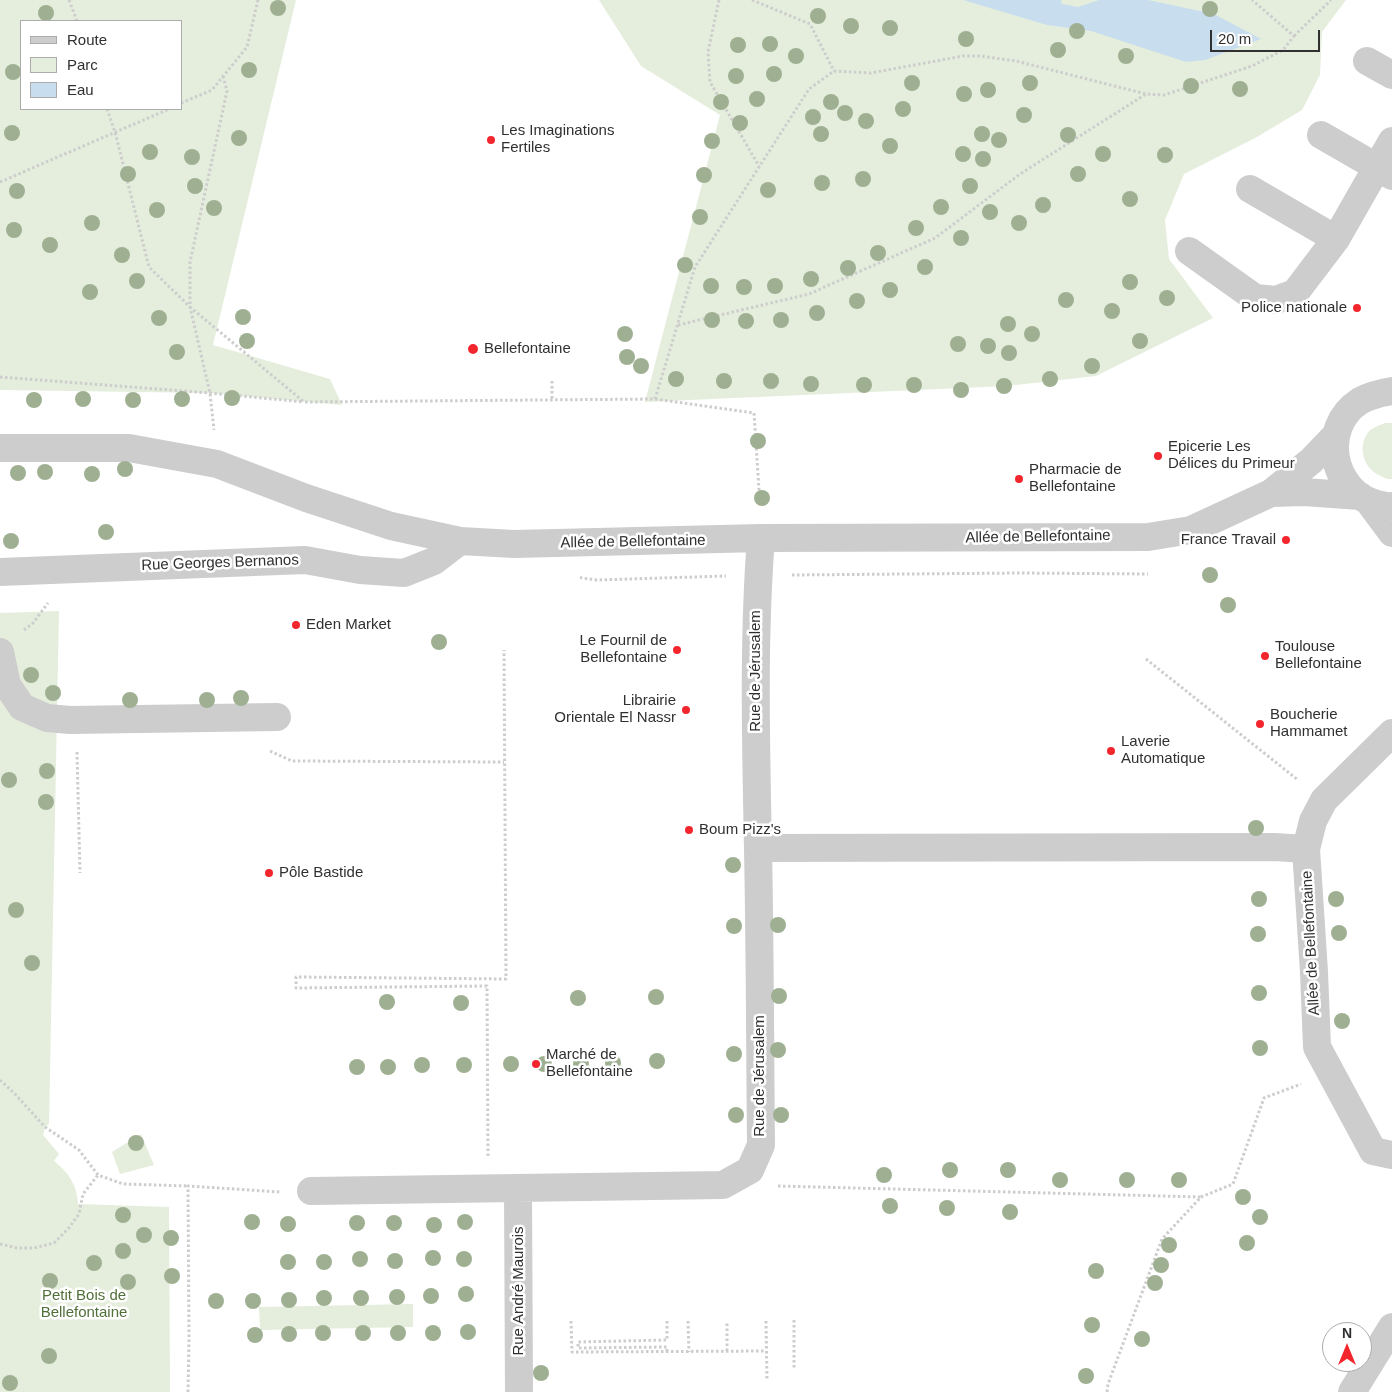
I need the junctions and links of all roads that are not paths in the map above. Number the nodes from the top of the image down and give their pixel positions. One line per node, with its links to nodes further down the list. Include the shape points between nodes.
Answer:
1 (1367, 61): 2 (street)
2 (1392, 75)
3 (1321, 135): 5 (street)
4 (1392, 141): 5 (street)
5 (1384, 172): 7 (street)
6 (1250, 190): 7 (street)
7 (1336, 239): 8 (street, via 1295,293 1276,300 1255,298)
8 (1189, 252)
9 (1392, 391): 10 (street, via 1376,393 1358,402 1344,417)
10 (1336, 435): 12 (street, Allée de Bellefontaine); 13 (street, via 1339,470 1351,489)
11 (0, 448): 16 (street, Allée de Bellefontaine, via 130,448 217,464 391,526)
12 (1272, 493): 13 (street, Allée de Bellefontaine, via 1304,492); 15 (street, Allée de Bellefontaine, via 1192,530 1148,537)
13 (1374, 502): 14 (street)
14 (1392, 533)
15 (762, 538): 16 (street, Allée de Bellefontaine, via 514,544); 21 (street, Rue de Jérusalem, via 756,610)
16 (460, 541): 17 (street, Rue Georges Bernanos, via 434,561 404,573 360,570 305,560)
17 (0, 572)
18 (0, 652): 19 (street, via 7,685 22,707 47,718)
19 (277, 717)
20 (1392, 733): 22 (street, Allée de Bellefontaine, via 1324,800 1313,821)
21 (758, 848): 22 (street, via 1274,846); 24 (street, Rue de Jérusalem, via 761,1145 750,1170 724,1185)
22 (1306, 849): 23 (street, Allée de Bellefontaine, via 1317,1047 1373,1151)
23 (1392, 1155)
24 (518, 1189): 25 (street); 27 (street, Rue André Maurois)
25 (311, 1191)
26 (1392, 1328): 28 (street)
27 (520, 1392)
28 (1352, 1392)

